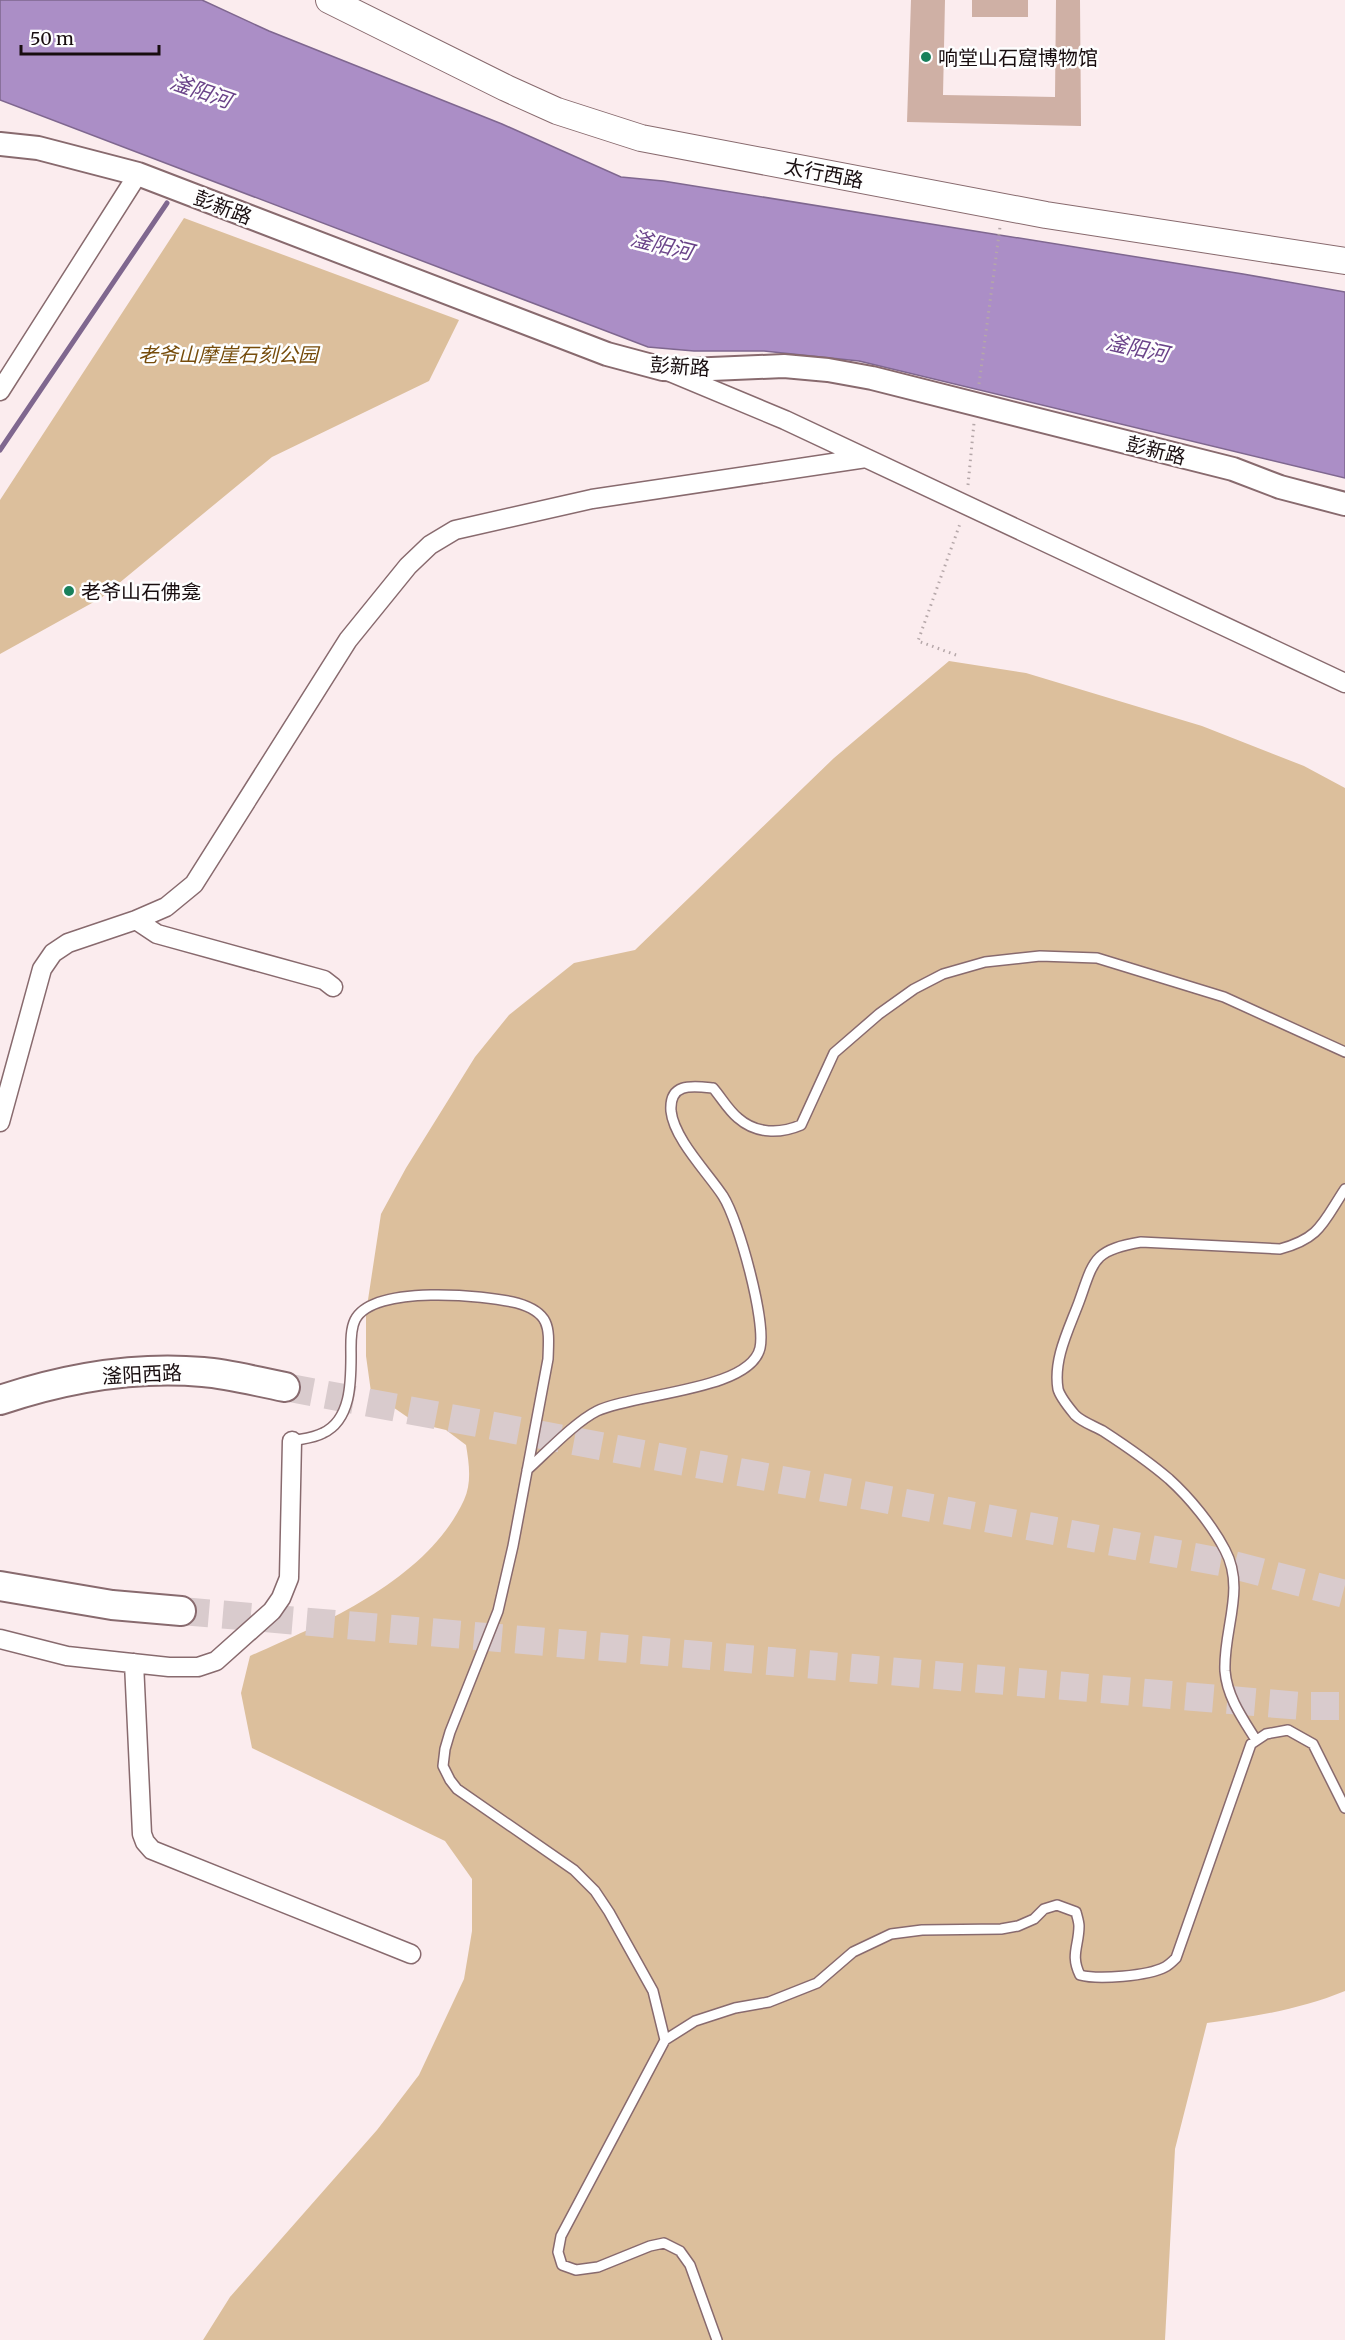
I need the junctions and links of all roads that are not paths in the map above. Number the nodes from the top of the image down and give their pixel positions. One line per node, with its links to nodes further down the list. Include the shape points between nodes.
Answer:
1 (330, 0): 4 (main road, 太行西路, via 557,111 641,138 1046,215)
2 (0, 144): 3 (street, 彭新路, via 38,148)
3 (138, 174): 5 (street, 彭新路, via 607,354); 6 (street)
4 (1345, 261)
5 (663, 369): 7 (street); 8 (street, 彭新路, via 784,366 872,378 1233,469 1280,487)
6 (0, 391)
7 (866, 458): 9 (street); 10 (street, via 592,499 455,530 430,545 348,640 194,884 166,907)
8 (1345, 504)
9 (1345, 683)
10 (136, 920): 11 (street, via 157,934 324,980); 13 (street, via 68,943 53,953 42,969)
11 (333, 987)
12 (1345, 1052): 18 (lane, via 1224,997 1097,958 1040,956 985,962 942,974 914,989 834,1053 801,1125 785,1132 748,1125 736,1117 713,1088 681,1088 672,1099 674,1124 733,1215 743,1247 762,1332 756,1358 745,1370 727,1379 622,1402 595,1412)
13 (0, 1122)
14 (1345, 1188): 23 (lane, via 1316,1234 1301,1244 1271,1250 1141,1242 1106,1251 1094,1261 1057,1370 1059,1392 1076,1416 1133,1451 1170,1481 1203,1517 1226,1551 1233,1571 1234,1597 1225,1671 1234,1704)
15 (285, 1387): 16 (main road, 滏阳西路, via 205,1372 120,1372 59,1383)
16 (0, 1400)
17 (292, 1441): 18 (lane, via 324,1433 341,1417 350,1391 351,1340 356,1319 367,1307 425,1296 487,1297 528,1306 544,1317 549,1328 548,1359); 22 (street, via 290,1578 272,1611 216,1661 198,1667)
18 (527, 1470): 26 (lane, via 498,1611 450,1732 443,1766 457,1789 574,1870 595,1891 653,1991)
19 (0, 1586): 20 (main road, via 112,1605)
20 (181, 1611)
21 (0, 1639): 22 (street, via 68,1656)
22 (134, 1664): 25 (street, via 142,1834 152,1850)
23 (1256, 1740): 24 (lane, via 1288,1730 1313,1744); 26 (lane, via 1251,1744 1176,1958 1164,1968 1105,1978 1080,1975 1074,1953 1079,1927 1076,1912 1057,1905 1018,1926 1001,1929 891,1934 853,1952 817,1983 769,2002 695,2021)
24 (1345, 1808)
25 (411, 1954)
26 (665, 2040): 27 (lane, via 570,2217 558,2252 562,2265 576,2270 598,2267 650,2246 664,2244 680,2251 690,2265)
27 (717, 2340)

